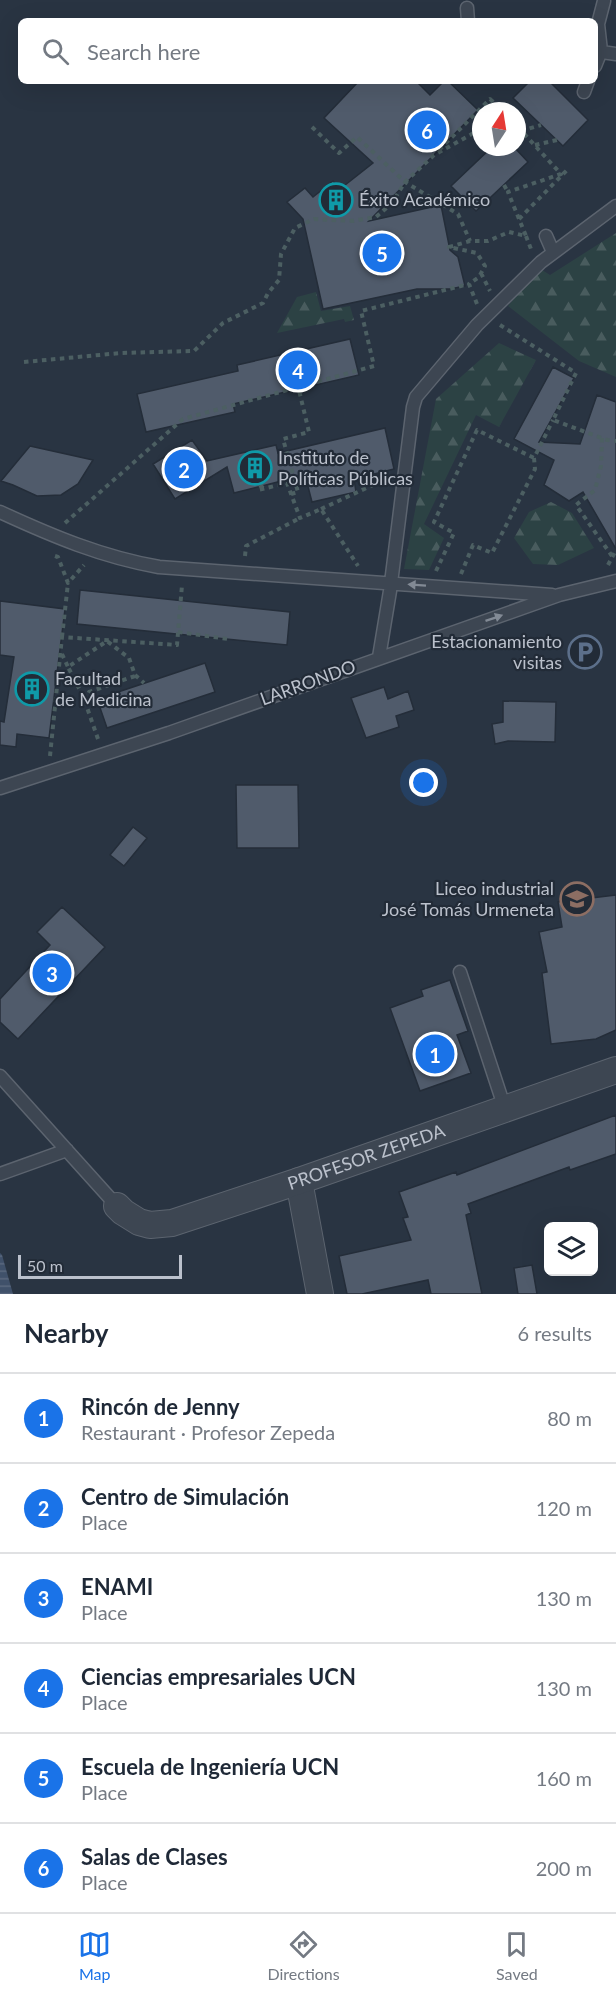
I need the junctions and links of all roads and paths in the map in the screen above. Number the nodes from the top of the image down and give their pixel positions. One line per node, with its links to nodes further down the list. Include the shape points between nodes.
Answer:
1 (604, 1): 4 (lane, via 598,24)
2 (467, 8): 3 (lane)
3 (468, 18)
4 (598, 51): 5 (lane)
5 (616, 54)
6 (472, 117): 14 (path)
7 (541, 125): 9 (path)
8 (312, 127): 17 (path, via 339,153 357,137)
9 (526, 130)
10 (472, 134): 14 (path)
11 (526, 136): 13 (path)
12 (557, 140): 13 (path)
13 (534, 145): 16 (path)
14 (434, 155): 17 (path)
15 (568, 168): 16 (path)
16 (561, 174): 19 (path); 21 (path)
17 (405, 182): 23 (path, via 458,214); 30 (path, via 376,217 314,219 295,228 281,254 279,280 263,303 223,323 194,351)
18 (504, 185): 19 (path)
19 (508, 192): 21 (path)
20 (616, 206): 24 (lane)
21 (519, 219): 23 (path, via 526,236 509,232 488,241)
22 (546, 236): 24 (lane)
23 (470, 241): 25 (path, via 449,247 477,253 485,266)
24 (553, 252): 37 (lane, via 477,325 422,388 413,407)
25 (481, 273): 26 (path); 27 (path)
26 (469, 284): 28 (path); 31 (path, via 361,311 374,366)
27 (493, 298)
28 (480, 308)
29 (498, 325): 32 (path, via 576,373)
30 (24, 362)
31 (298, 386): 41 (path, via 309,432 283,439 298,492); 45 (path, via 183,419 89,504)
32 (553, 420): 33 (path); 35 (path)
33 (602, 438): 34 (path); 47 (path, via 595,490 576,505)
34 (616, 441)
35 (534, 458): 58 (path, via 477,430 434,522 454,533); 59 (path, via 535,469 492,553 473,545)
36 (388, 468): 38 (path)
37 (404, 477): 38 (path); 57 (lane)
38 (387, 478): 40 (path); 42 (path)
39 (263, 485): 41 (path, via 258,490 287,483)
40 (385, 489)
41 (291, 494): 44 (path)
42 (321, 509): 44 (path); 50 (path)
43 (0, 512): 45 (lane)
44 (300, 518): 46 (path, via 246,546)
45 (49, 534): 52 (lane, via 113,558)
46 (245, 556): 48 (path); 53 (path)
47 (612, 556)
48 (256, 557)
49 (345, 562): 50 (path)
50 (356, 563): 51 (path); 55 (path)
51 (365, 564)
52 (182, 569): 53 (lane); 61 (path)
53 (244, 573): 55 (lane)
54 (616, 581): 60 (lane, LARRONDO)
55 (367, 582): 57 (lane)
56 (68, 583): 62 (path)
57 (391, 583): 58 (lane, one-way to 57); 66 (lane)
58 (429, 586): 59 (lane)
59 (455, 588): 60 (lane)
60 (559, 595): 66 (lane, LARRONDO, one-way to 60)
61 (178, 632): 63 (path); 64 (path, via 177,645)
62 (62, 637): 64 (path); 65 (path)
63 (228, 639)
64 (107, 641): 67 (path); 68 (path, via 129,658)
65 (61, 651): 67 (path); 72 (path)
66 (379, 657): 72 (lane, LARRONDO, via 169,733)
67 (68, 667): 70 (path)
68 (135, 675): 69 (path); 70 (path, via 89,692)
69 (144, 683)
70 (85, 702): 71 (path)
71 (101, 747)
72 (49, 771): 73 (lane, LARRONDO)
73 (0, 788)
74 (460, 972): 78 (lane)
75 (616, 1070): 78 (street, PROFESOR ZEPEDA)
76 (0, 1076): 77 (lane)
77 (5, 1089): 79 (lane)
78 (505, 1109): 81 (street, PROFESOR ZEPEDA)
79 (67, 1150): 80 (lane); 82 (lane)
80 (0, 1174)
81 (299, 1181): 82 (street, PROFESOR ZEPEDA, via 161,1225 139,1222); 83 (street)
82 (117, 1206)
83 (320, 1294)

